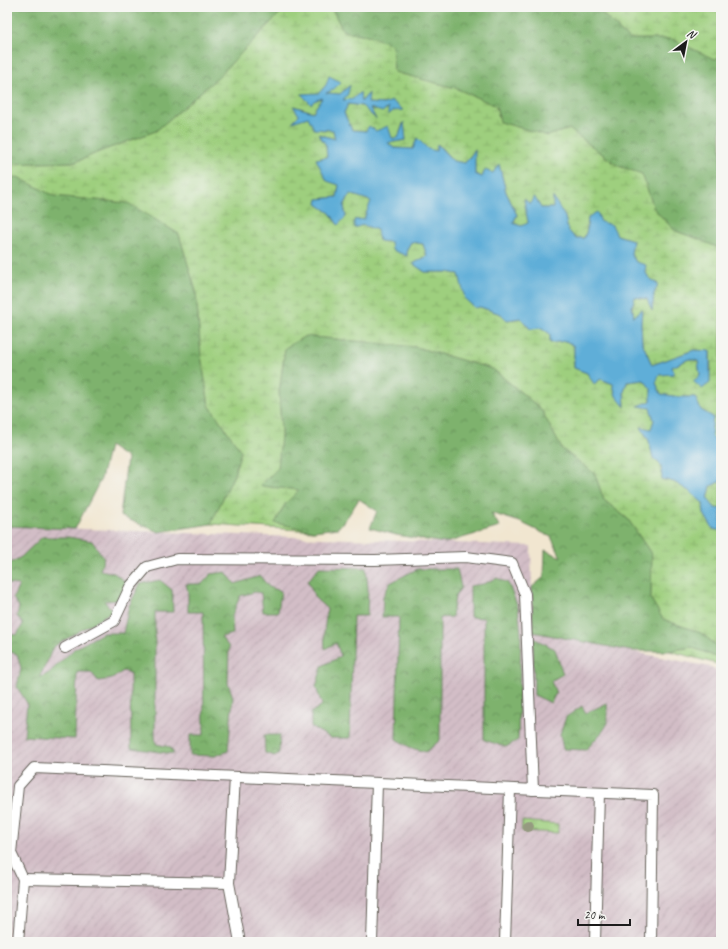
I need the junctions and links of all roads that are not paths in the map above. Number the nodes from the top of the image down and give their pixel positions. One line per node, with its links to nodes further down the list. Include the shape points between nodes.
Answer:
1 (65, 648): 5 (lane, via 114,621 130,587 147,567 177,559 375,560 466,557 512,563 525,594)
2 (235, 777): 3 (lane); 7 (lane, via 34,768 18,786 11,852); 8 (lane)
3 (377, 783): 4 (lane); 11 (lane)
4 (510, 789): 5 (lane); 12 (lane)
5 (533, 790): 6 (lane)
6 (599, 793): 13 (lane); 14 (lane, via 653,795)
7 (22, 879): 8 (lane); 9 (lane)
8 (229, 883): 10 (lane)
9 (18, 942)
10 (240, 942)
11 (372, 942)
12 (505, 942)
13 (595, 942)
14 (651, 942)

